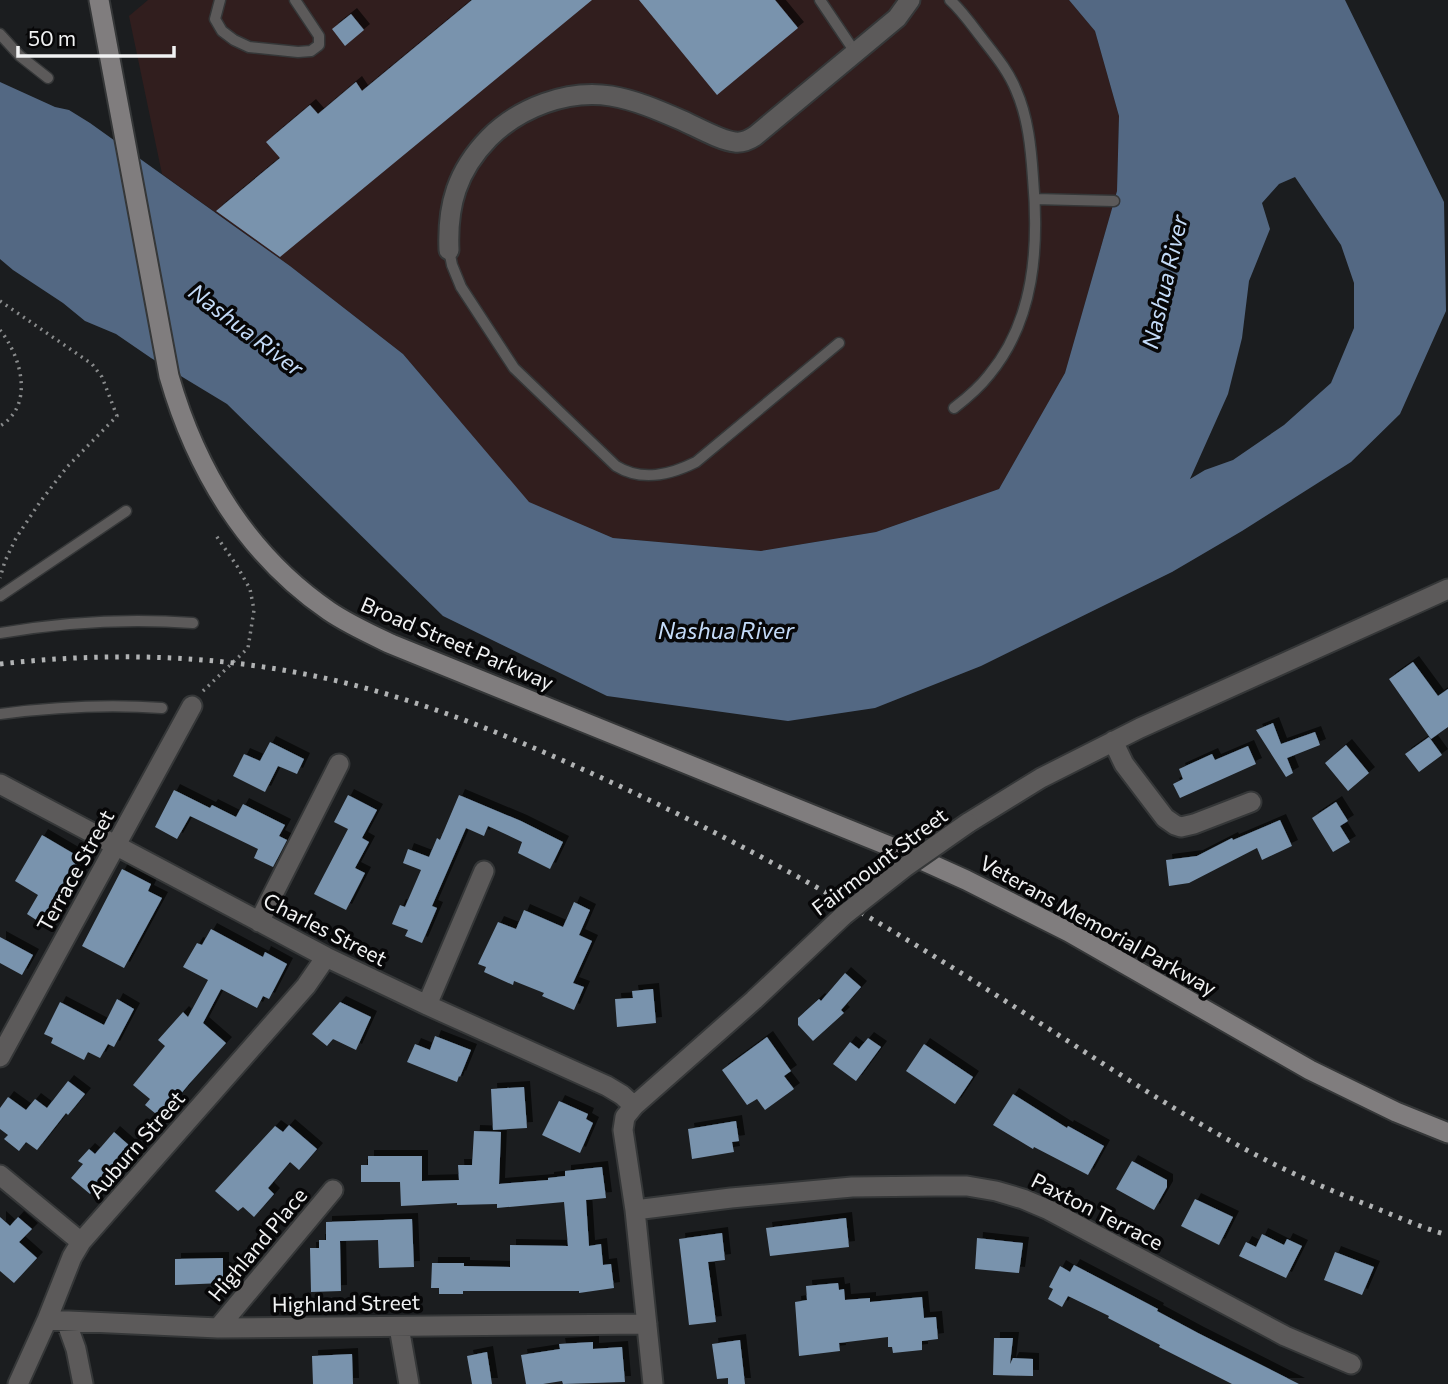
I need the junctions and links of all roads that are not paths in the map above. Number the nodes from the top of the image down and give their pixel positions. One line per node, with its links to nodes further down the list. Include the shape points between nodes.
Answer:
1 (99, 0): 25 (main road, Broad Street Parkway, via 169,376 199,457 233,517 295,586 340,619 391,644)
2 (220, 0): 3 (lane, via 215,19 234,40 249,47 311,51 319,45 319,36)
3 (295, 0)
4 (820, 0): 8 (lane)
5 (910, 0): 8 (street, via 897,18)
6 (950, 0): 10 (lane, via 1001,63 1019,96 1030,142)
7 (0, 34): 9 (lane)
8 (855, 52): 12 (street, via 742,142 611,96 567,97 532,107 497,131 468,165 449,212)
9 (48, 78)
10 (1035, 200): 11 (lane); 14 (lane, via 1032,275 1019,323 990,375)
11 (1114, 201)
12 (449, 250): 13 (lane, via 461,287 518,373 610,461 635,475 659,475 696,462)
13 (839, 343)
14 (954, 408)
15 (126, 511): 17 (lane)
16 (1448, 589): 23 (street, Fairmount Street)
17 (2, 595)
18 (193, 622): 19 (lane, via 92,622)
19 (0, 633)
20 (192, 705): 28 (street, Terrace Street)
21 (162, 708): 22 (lane, via 108,705)
22 (0, 714)
23 (1113, 741): 27 (street, via 1125,764 1175,825 1194,824); 34 (street, Fairmount Street, bridge, via 1031,784 890,879 828,928)
24 (339, 764): 30 (street)
25 (718, 776): 35 (main road, Veterans Memorial Parkway, via 989,891 1310,1070)
26 (0, 784): 28 (street, Charles Street)
27 (1251, 802)
28 (116, 845): 30 (street, Charles Street); 33 (street, Terrace Street)
29 (484, 871): 32 (street)
30 (259, 922): 31 (street, Charles Street)
31 (326, 957): 32 (street, Charles Street); 39 (street, Auburn Street, via 306,986)
32 (427, 1005): 34 (street, Charles Street, via 607,1086)
33 (0, 1058)
34 (634, 1106): 38 (street, via 625,1117 623,1130)
35 (1448, 1133)
36 (0, 1174): 39 (street)
37 (334, 1190): 43 (street, Highland Place)
38 (635, 1210): 41 (street); 44 (street, Paxton Terrace, via 852,1187 951,1186 996,1191 1049,1210 1286,1336)
39 (81, 1242): 40 (street, Auburn Street, via 72,1256)
40 (57, 1320): 43 (street, Highland Street); 45 (street, Auburn Street); 46 (street, via 76,1349)
41 (646, 1324): 42 (street, Highland Street); 48 (street)
42 (399, 1326): 43 (street, Highland Street); 47 (street)
43 (218, 1328)
44 (1351, 1364)
45 (18, 1384)
46 (83, 1384)
47 (409, 1384)
48 (653, 1384)

